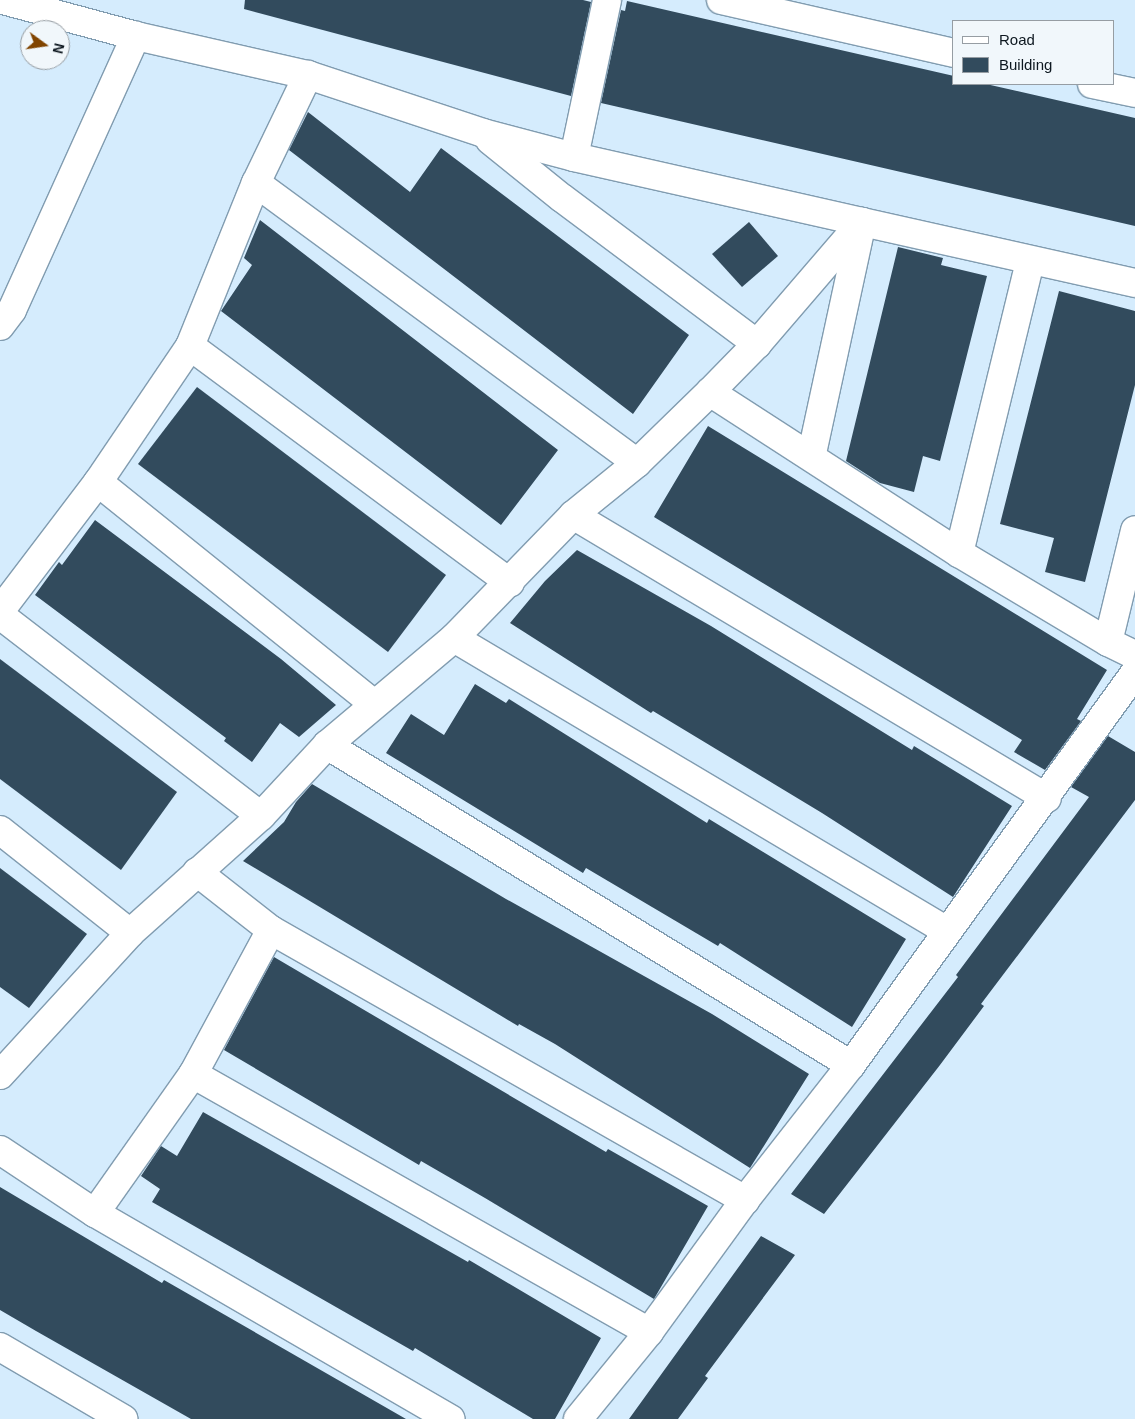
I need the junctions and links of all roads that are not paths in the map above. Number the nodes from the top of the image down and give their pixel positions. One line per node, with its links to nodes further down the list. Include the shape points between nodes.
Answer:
1 (3, 0): 4 (street)
2 (607, 0): 10 (street)
3 (722, 0): 5 (street)
4 (136, 36): 6 (street); 15 (street, via 12,310)
5 (952, 53)
6 (308, 75): 9 (street); 11 (street)
7 (1097, 85): 8 (street)
8 (1135, 93)
9 (482, 134): 10 (street); 16 (street)
10 (574, 158): 12 (street)
11 (256, 183): 17 (street); 20 (street)
12 (862, 222): 13 (street); 16 (street); 19 (street)
13 (1030, 262): 14 (street); 24 (street)
14 (1135, 283)
15 (0, 326)
16 (757, 344): 18 (street)
17 (190, 346): 21 (street); 25 (street)
18 (710, 392): 19 (street); 20 (street)
19 (811, 456): 24 (street)
20 (637, 463): 22 (street)
21 (98, 482): 26 (street); 32 (street)
22 (573, 515): 25 (street); 34 (street)
23 (1135, 530): 29 (street)
24 (959, 552): 29 (street)
25 (510, 583): 28 (street)
26 (0, 611)
27 (0, 615): 35 (street)
28 (454, 638): 32 (street); 39 (street)
29 (1108, 642): 30 (street)
30 (1135, 655)
31 (1135, 672): 34 (street)
32 (374, 704): 33 (street)
33 (328, 745): 35 (street); 42 (street)
34 (1047, 798): 39 (street)
35 (261, 816): 37 (street)
36 (0, 830): 40 (street)
37 (197, 872): 38 (street); 40 (street)
38 (271, 930): 43 (street); 45 (street)
39 (947, 930): 42 (street)
40 (130, 933): 41 (street)
41 (5, 1060)
42 (851, 1065): 45 (street)
43 (193, 1074): 46 (street); 47 (street)
44 (0, 1150): 46 (street)
45 (746, 1200): 47 (street)
46 (95, 1212): 50 (street)
47 (649, 1332): 51 (street)
48 (0, 1347): 49 (street)
49 (123, 1419)
50 (451, 1419)
51 (578, 1419)

